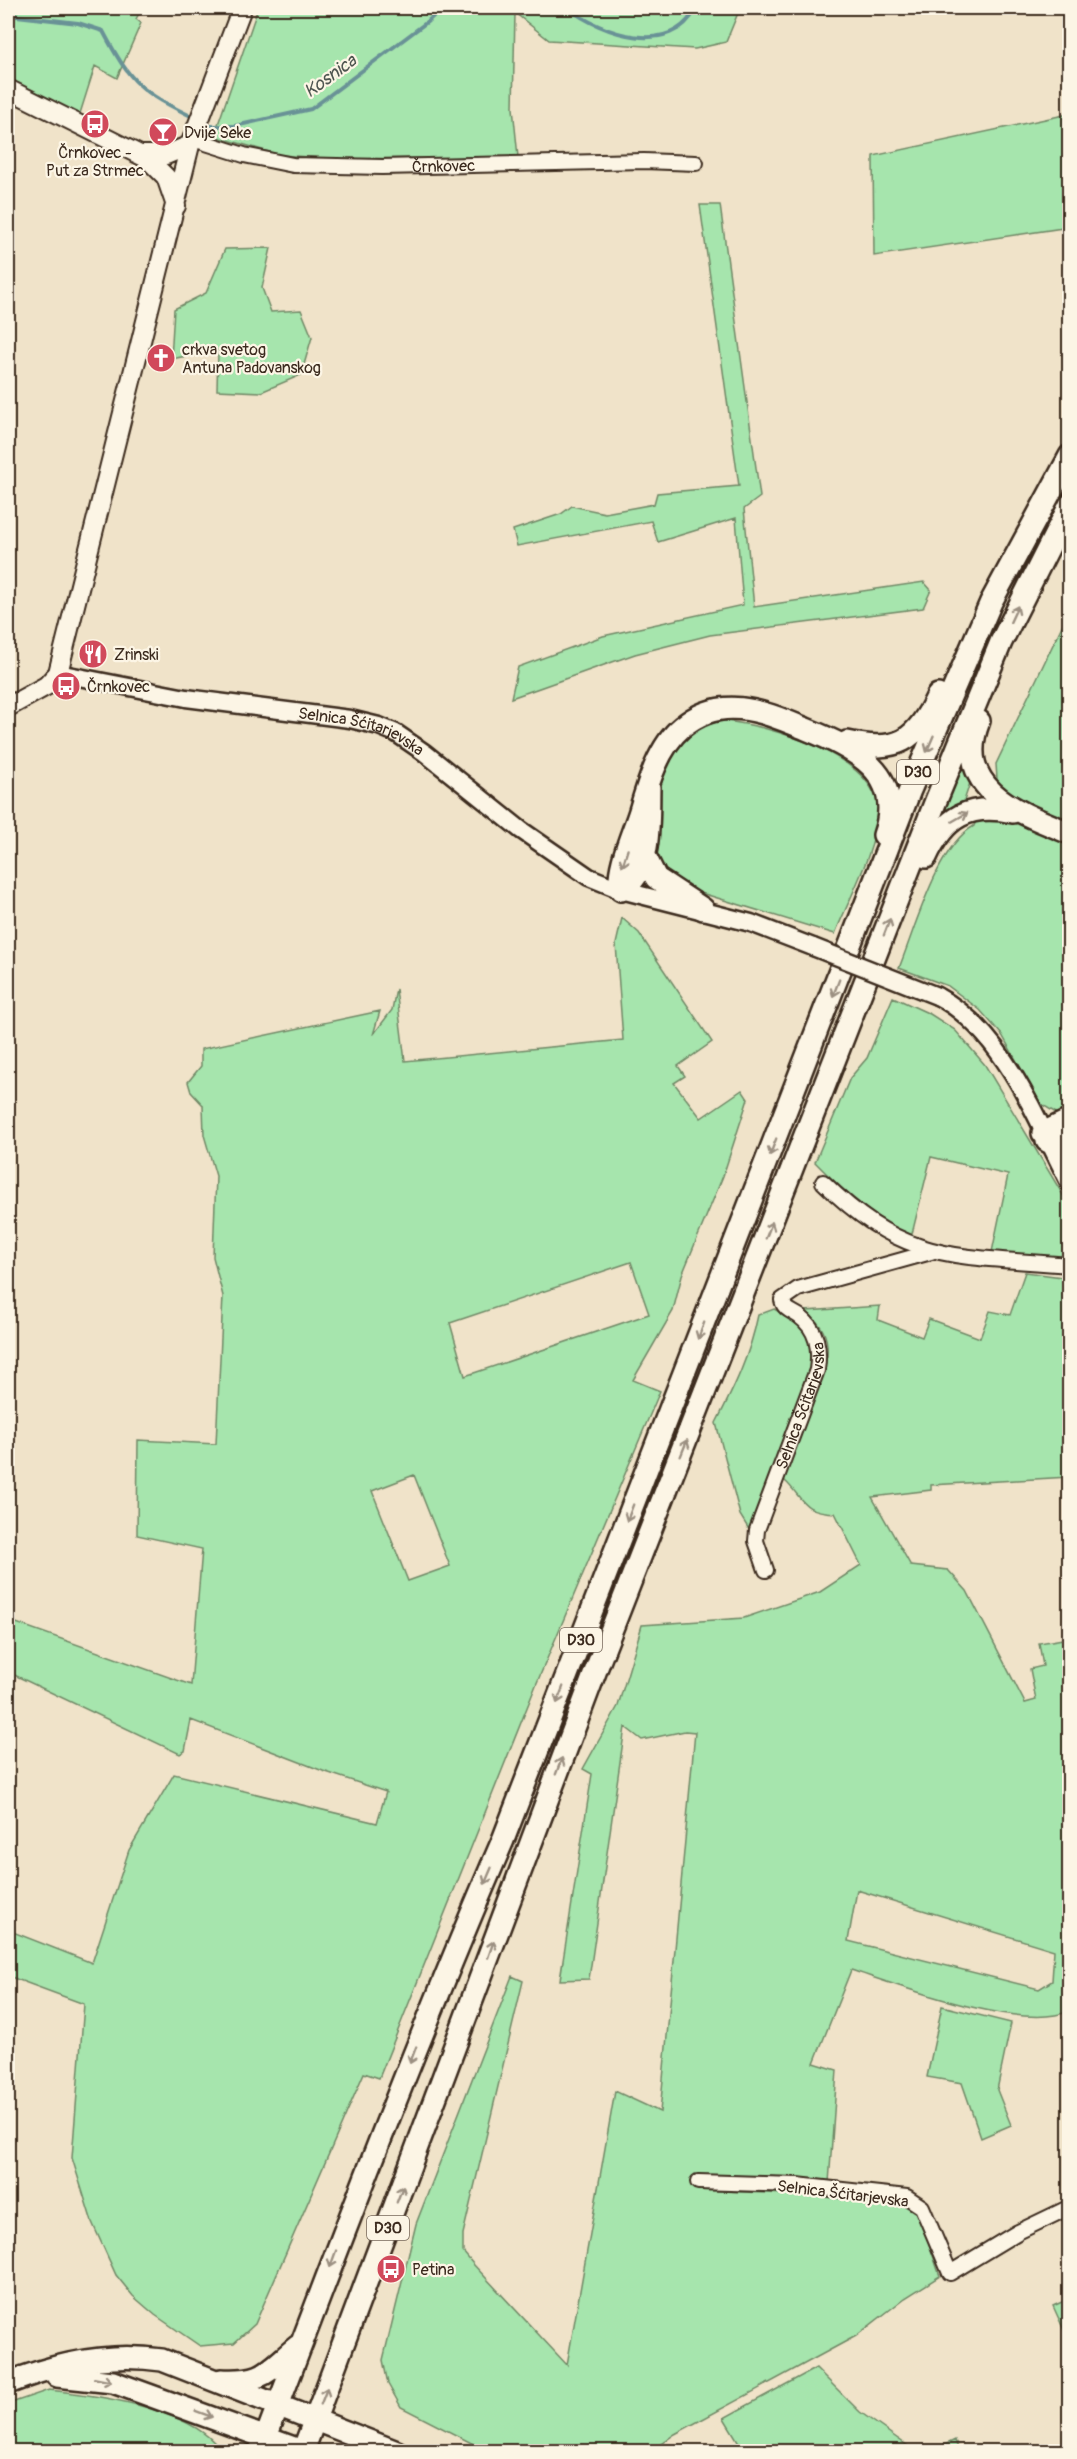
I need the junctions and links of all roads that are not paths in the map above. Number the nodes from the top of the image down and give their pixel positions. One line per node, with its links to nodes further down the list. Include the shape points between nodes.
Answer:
1 (242, 8): 3 (main road)
2 (8, 89): 4 (main road)
3 (193, 137): 4 (main road, via 166,155); 5 (street, Črnkovec, via 244,155 293,165); 6 (main road)
4 (142, 155): 6 (main road, via 166,177)
5 (696, 163)
6 (176, 208): 11 (main road)
7 (1070, 456): 9 (main road, D30, via 1011,561)
8 (1070, 505): 10 (main road, D30, one-way to 8)
9 (970, 652): 13 (main road, via 946,679 927,717 906,739 896,745 874,748); 19 (main road, D30, one-way to 19, via 910,790)
10 (990, 668): 15 (main road, via 988,691 973,744 975,764 988,790); 20 (main road, D30)
11 (58, 673): 12 (main road, via 46,686); 18 (street, Selnica Šćitarjevska, via 186,698 379,726 425,753 570,866)
12 (8, 707)
13 (830, 739): 14 (main road, via 758,710 712,710 673,735); 19 (main road, via 870,764 887,795 888,814 873,869)
14 (649, 787): 17 (main road); 18 (main road, one-way to 18, via 620,875)
15 (1023, 814): 16 (main road); 20 (main road, one-way to 15, via 921,867 937,835 956,818 987,808)
16 (1070, 833)
17 (644, 854): 18 (main road, via 637,876); 21 (main road, via 656,878)
18 (621, 890): 21 (street, Selnica Šćitarjevska)
19 (872, 894): 32 (main road, D30, one-way to 32)
20 (899, 895): 36 (main road, D30, one-way to 20, via 572,1732)
21 (703, 909): 23 (street, Selnica Šćitarjevska, bridge, via 813,947 937,996 964,1012 995,1047)
22 (1070, 1120): 23 (main road)
23 (1045, 1137): 24 (main road, via 1054,1144); 26 (street, Selnica Šćitarjevska)
24 (1070, 1143)
25 (823, 1182): 27 (street, Selnica Šćitarjevska, via 848,1207 880,1230)
26 (1070, 1184)
27 (931, 1252): 28 (street, Selnica Šćitarjevska); 29 (street, Selnica Šćitarjevska, via 798,1289 782,1300 809,1326 819,1352 817,1370 757,1530 756,1541)
28 (1070, 1265)
29 (766, 1570)
30 (699, 2182): 31 (street, Selnica Šćitarjevska, via 797,2185 907,2197 922,2206 950,2273 1018,2232)
31 (1070, 2207)
32 (303, 2341): 34 (main road, via 261,2377 237,2382); 35 (main road, D30)
33 (16, 2380): 34 (main road, via 86,2362 143,2357 162,2360); 37 (main road, one-way to 37, via 86,2377 113,2382)
34 (209, 2380): 35 (main road)
35 (277, 2407): 36 (main road); 37 (main road, D30)
36 (315, 2421): 38 (main road, D30); 39 (main road)
37 (263, 2444): 38 (main road)
38 (304, 2451)
39 (397, 2451)

